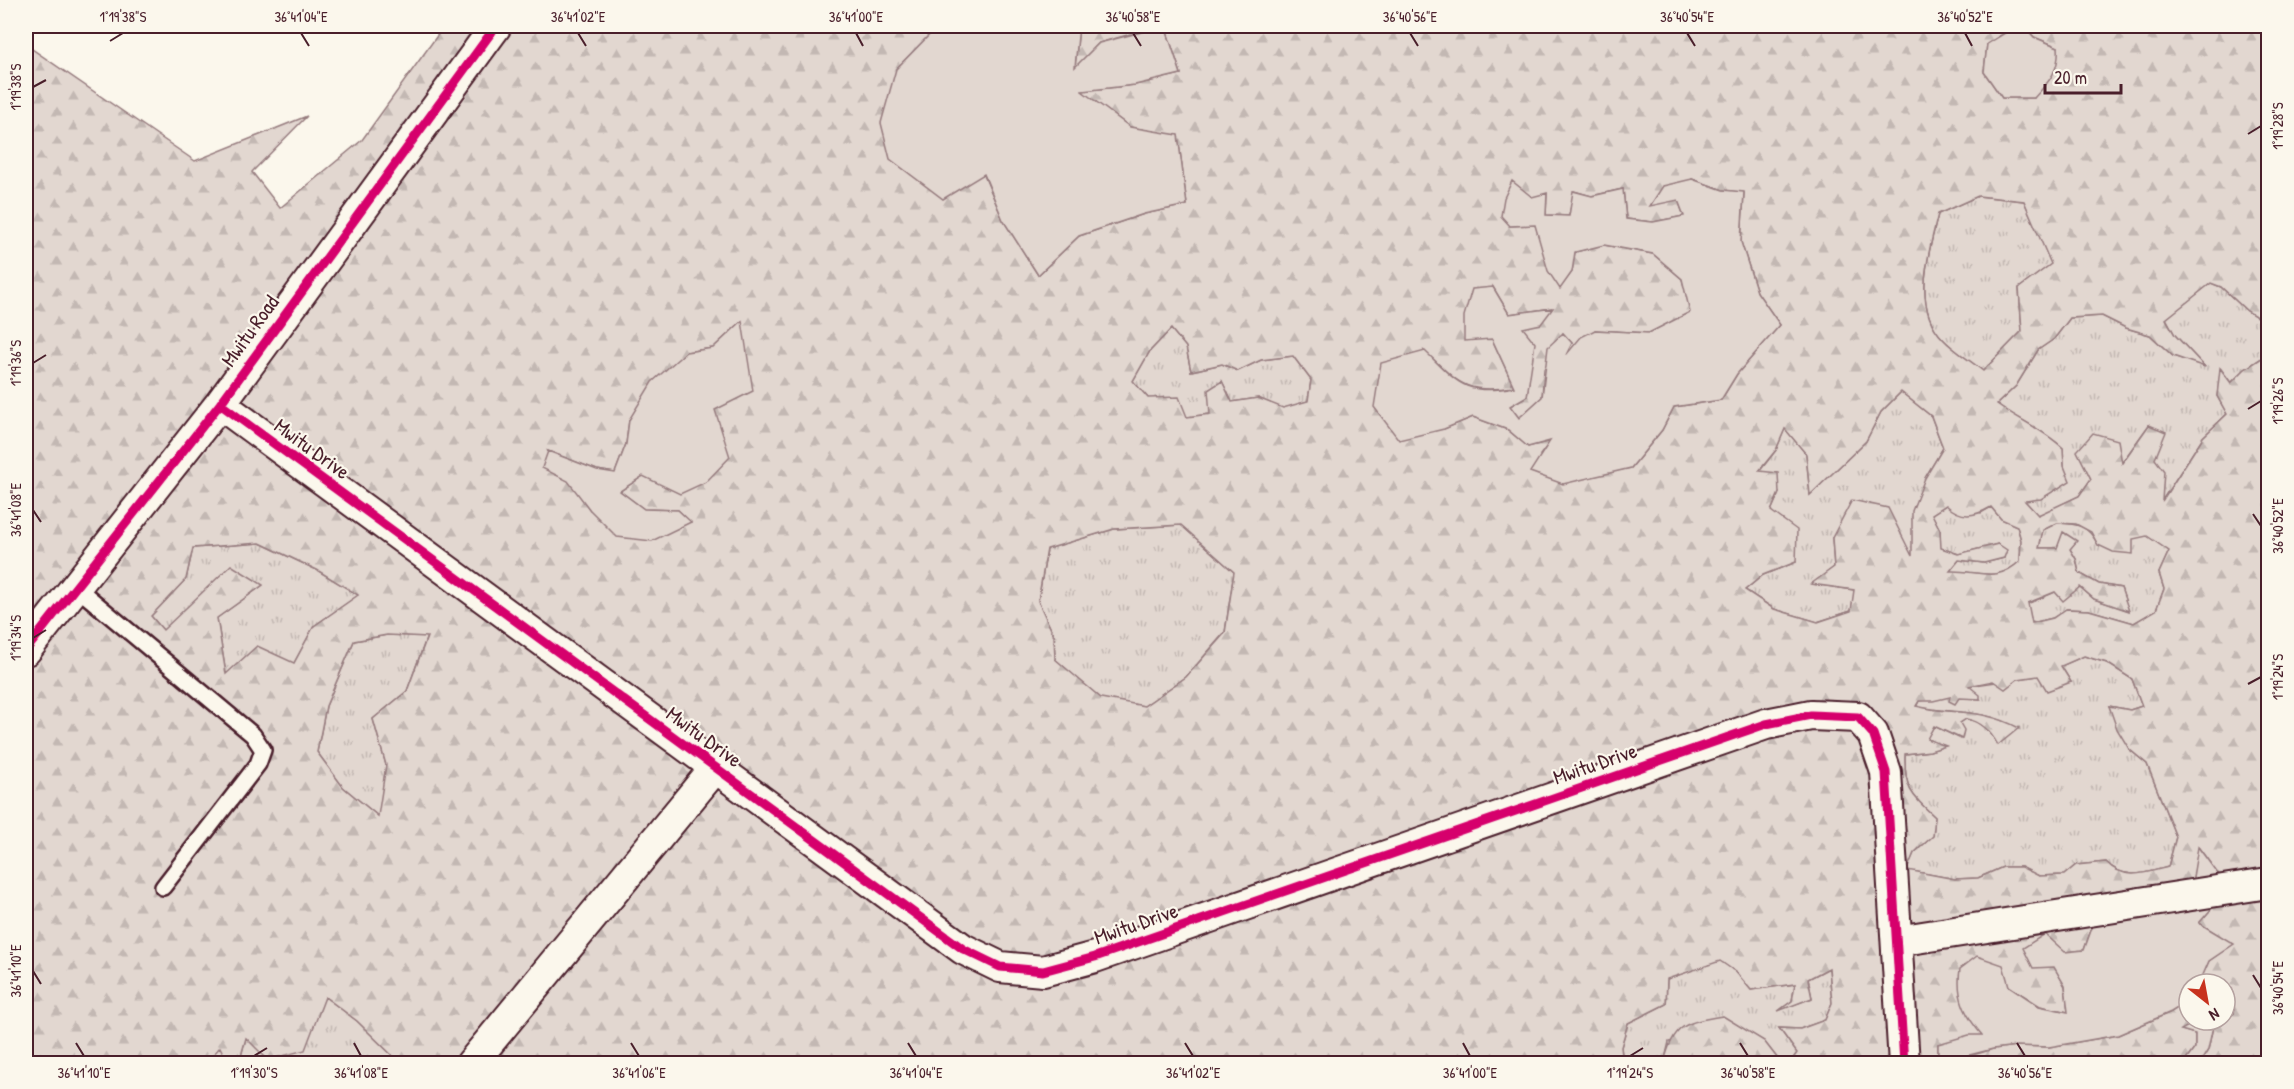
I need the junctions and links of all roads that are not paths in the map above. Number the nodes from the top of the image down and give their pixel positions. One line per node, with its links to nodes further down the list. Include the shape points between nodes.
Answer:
1 (495, 26): 2 (street, Mwitu Road)
2 (220, 404): 3 (street, Mwitu Road); 5 (street, Mwitu Drive)
3 (76, 587): 4 (street, Mwitu Road); 7 (lane, via 254,735 263,750 258,764)
4 (26, 650)
5 (715, 768): 8 (street, Mwitu Drive, via 963,949 1000,968 1043,971 1095,957 1766,724 1811,715 1858,717 1873,734 1886,772); 9 (street)
6 (2268, 883): 8 (street)
7 (163, 887)
8 (1897, 941): 10 (street, Mwitu Drive)
9 (471, 1064)
10 (1904, 1064)

